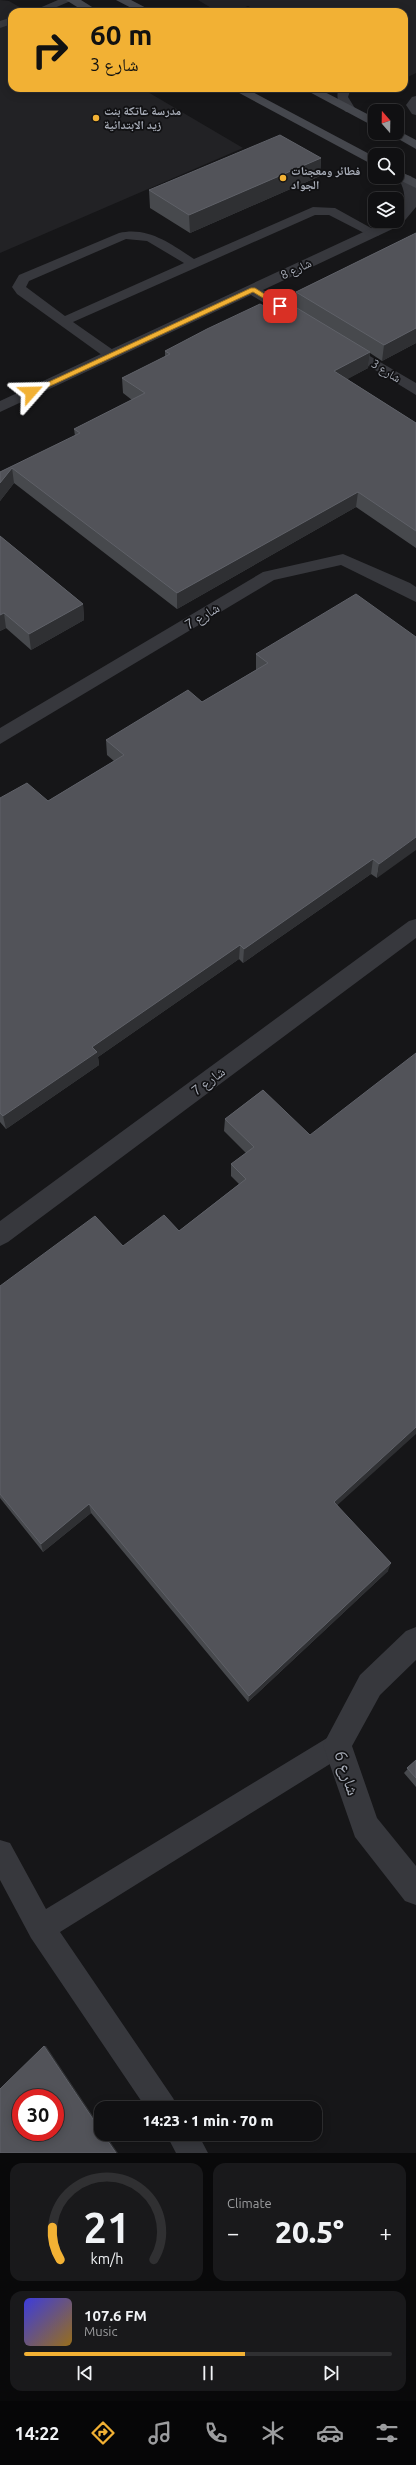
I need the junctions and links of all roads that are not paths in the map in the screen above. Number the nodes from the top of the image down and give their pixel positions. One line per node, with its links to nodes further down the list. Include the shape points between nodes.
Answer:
1 (68, 0): 5 (lane)
2 (72, 0): 6 (street)
3 (122, 0): 7 (street)
4 (143, 0): 8 (street)
5 (46, 8)
6 (87, 8)
7 (139, 8)
8 (158, 8)
9 (244, 92): 18 (street)
10 (316, 92): 13 (street)
11 (344, 92): 13 (lane, via 343,100)
12 (416, 99): 14 (lane, via 412,105)
13 (350, 110): 15 (street)
14 (416, 112)
15 (368, 119)
16 (404, 138): 17 (street)
17 (416, 145)
18 (368, 158)
19 (406, 179): 20 (street, شارع 8, via 412,187 414,197 412,206)
20 (404, 216)
21 (416, 219): 22 (street, شارع 8)
22 (404, 221)
23 (384, 228): 24 (street, شارع 8)
24 (374, 233): 25 (lane, via 331,211 313,211); 26 (street, شارع 8)
25 (192, 263): 27 (lane); 27 (lane, via 145,235 134,234 123,236 24,278 19,287 22,292)
26 (253, 290): 28 (street); 30 (street, شارع 8)
27 (64, 321): 30 (lane)
28 (314, 327)
29 (335, 340): 31 (street, شارع 3)
30 (111, 355): 32 (street, شارع 8, via 11,394)
31 (416, 390)
32 (0, 407)
33 (416, 596): 34 (street, شارع 7, via 404,587 343,559 270,576)
34 (0, 737)
35 (416, 927): 36 (street, شارع 7)
36 (0, 1235)
37 (416, 1641): 38 (street, شارع 6, via 370,1685)
38 (337, 1745): 40 (street, شارع 6, via 365,1827); 41 (lane)
39 (0, 1853): 41 (lane)
40 (416, 1890)
41 (41, 1928): 42 (lane)
42 (158, 2101)
43 (186, 2141): 44 (lane)
44 (194, 2153)

